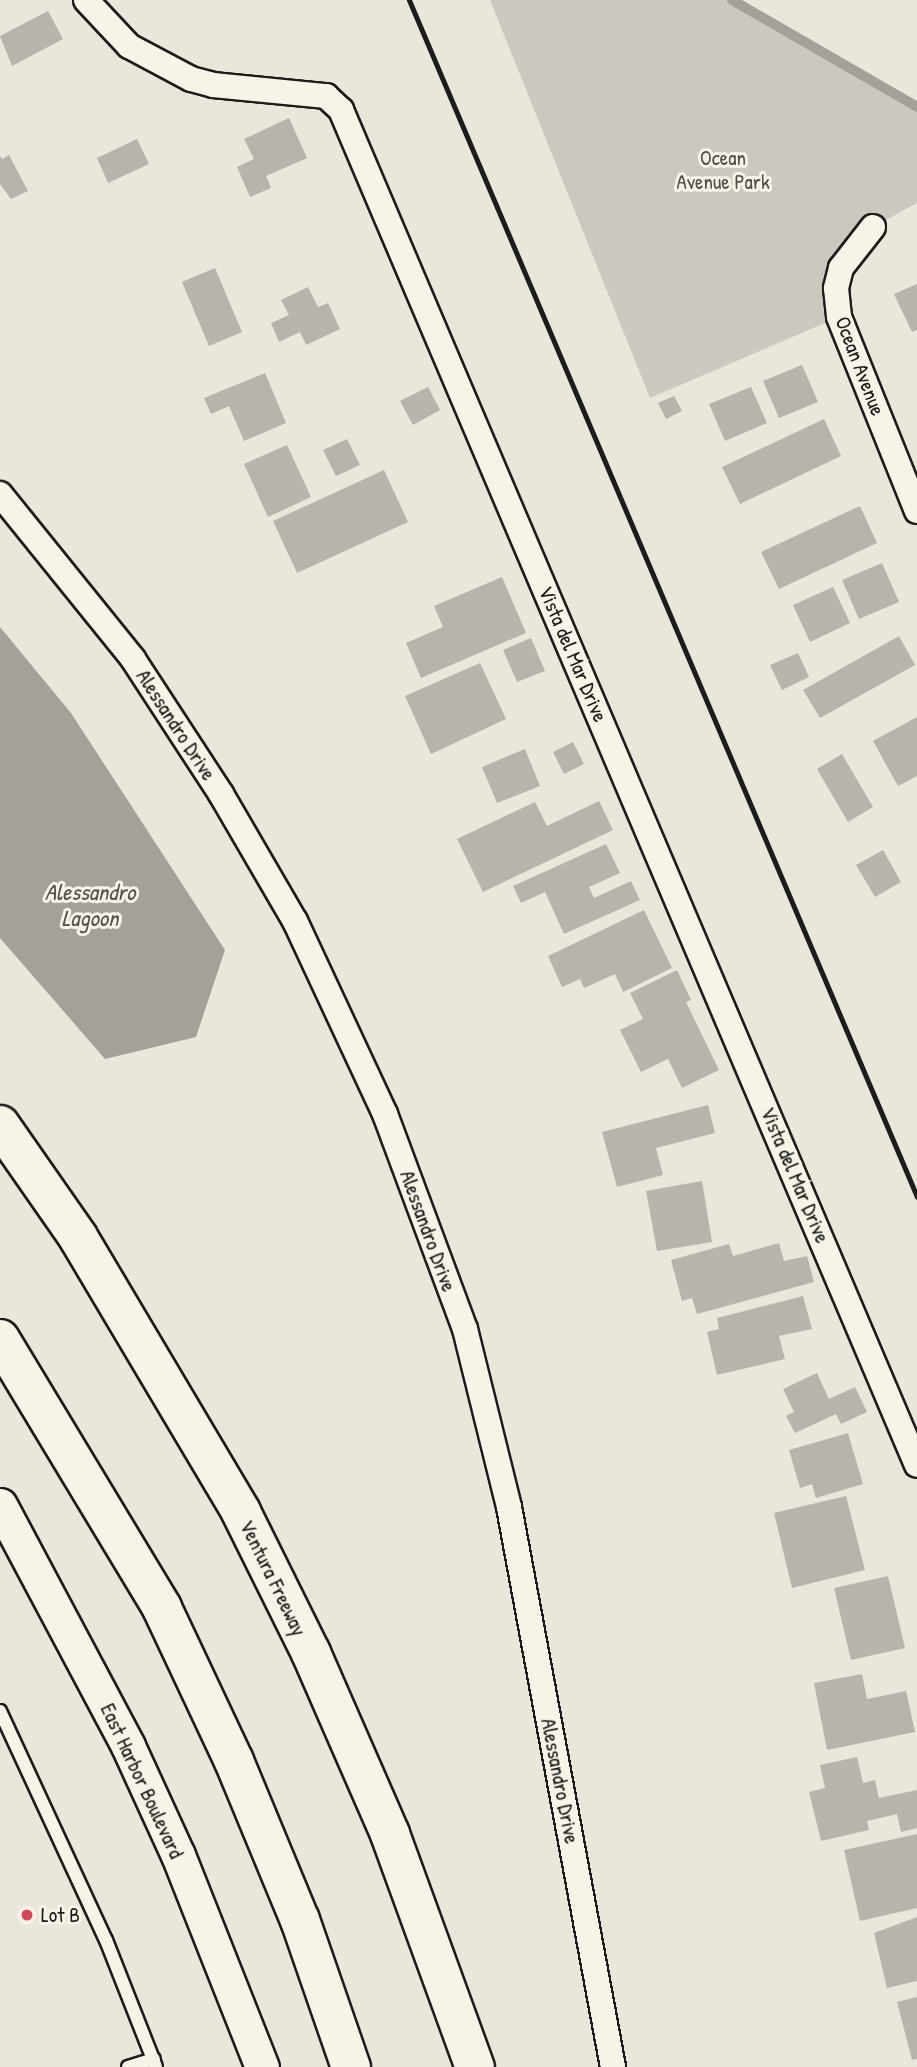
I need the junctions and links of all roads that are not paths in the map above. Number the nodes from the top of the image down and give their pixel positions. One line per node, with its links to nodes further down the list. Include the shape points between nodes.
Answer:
1 (86, 0): 7 (street, Vista del Mar Drive, via 129,46 191,79 326,96 341,110)
2 (873, 227): 4 (street, Ocean Avenue, via 841,268 836,288 839,317)
3 (0, 494): 15 (street, Alessandro Drive, via 133,659 221,794 295,921 385,1114 465,1329 509,1507)
4 (917, 512)
5 (0, 1125): 14 (highway, Ventura Freeway, via 140,1337 247,1524 311,1653 390,1834)
6 (0, 1339): 13 (highway, via 162,1608 234,1761 300,1920)
7 (917, 1465)
8 (0, 1505): 12 (main road, East Harbor Boulevard, via 128,1746 188,1880)
9 (0, 1711): 10 (lane, via 100,1927)
10 (155, 2063): 11 (lane)
11 (128, 2067)
12 (262, 2067)
13 (351, 2067)
14 (475, 2067)
15 (613, 2067)

